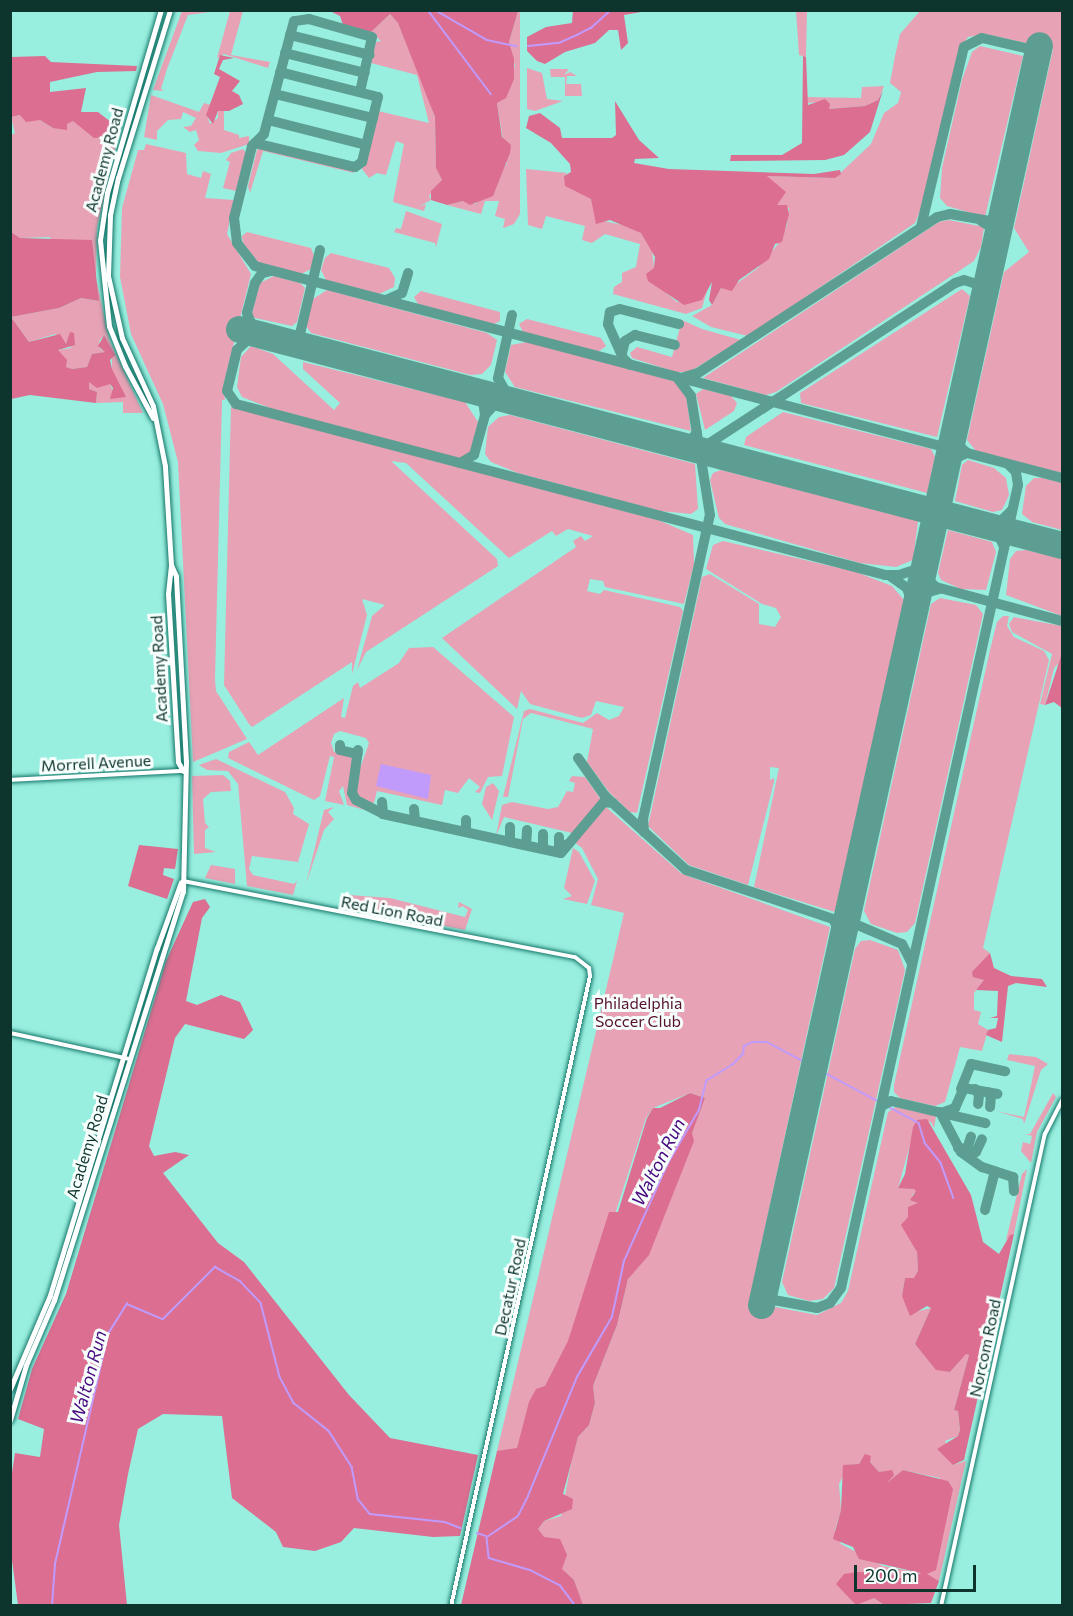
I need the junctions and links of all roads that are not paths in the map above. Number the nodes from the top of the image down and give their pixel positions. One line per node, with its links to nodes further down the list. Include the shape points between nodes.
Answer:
1 (161, 10): 3 (main road, Academy Road)
2 (170, 10): 4 (main road, Academy Road)
3 (124, 134): 4 (main road); 5 (main road, Academy Road, via 102,216 102,284 117,348)
4 (131, 136): 5 (main road, Academy Road, via 110,215 108,276 122,338 153,406)
5 (153, 418): 6 (main road, Academy Road, via 165,466 171,565 176,576 186,762)
6 (183, 771): 7 (street, Morrell Avenue); 8 (main road, Academy Road, via 187,839)
7 (10, 780)
8 (182, 881): 9 (street, Red Lion Road, via 575,957); 11 (main road, Academy Road, via 183,892)
9 (590, 973): 15 (street, Decatur Road)
10 (10, 1033): 11 (street)
11 (126, 1058): 13 (main road, Academy Road, via 50,1295); 14 (main road, Academy Road, via 54,1300 26,1365)
12 (1062, 1100): 16 (street, Norcom Road, via 1045,1134)
13 (10, 1389)
14 (10, 1420)
15 (451, 1605)
16 (941, 1605)

